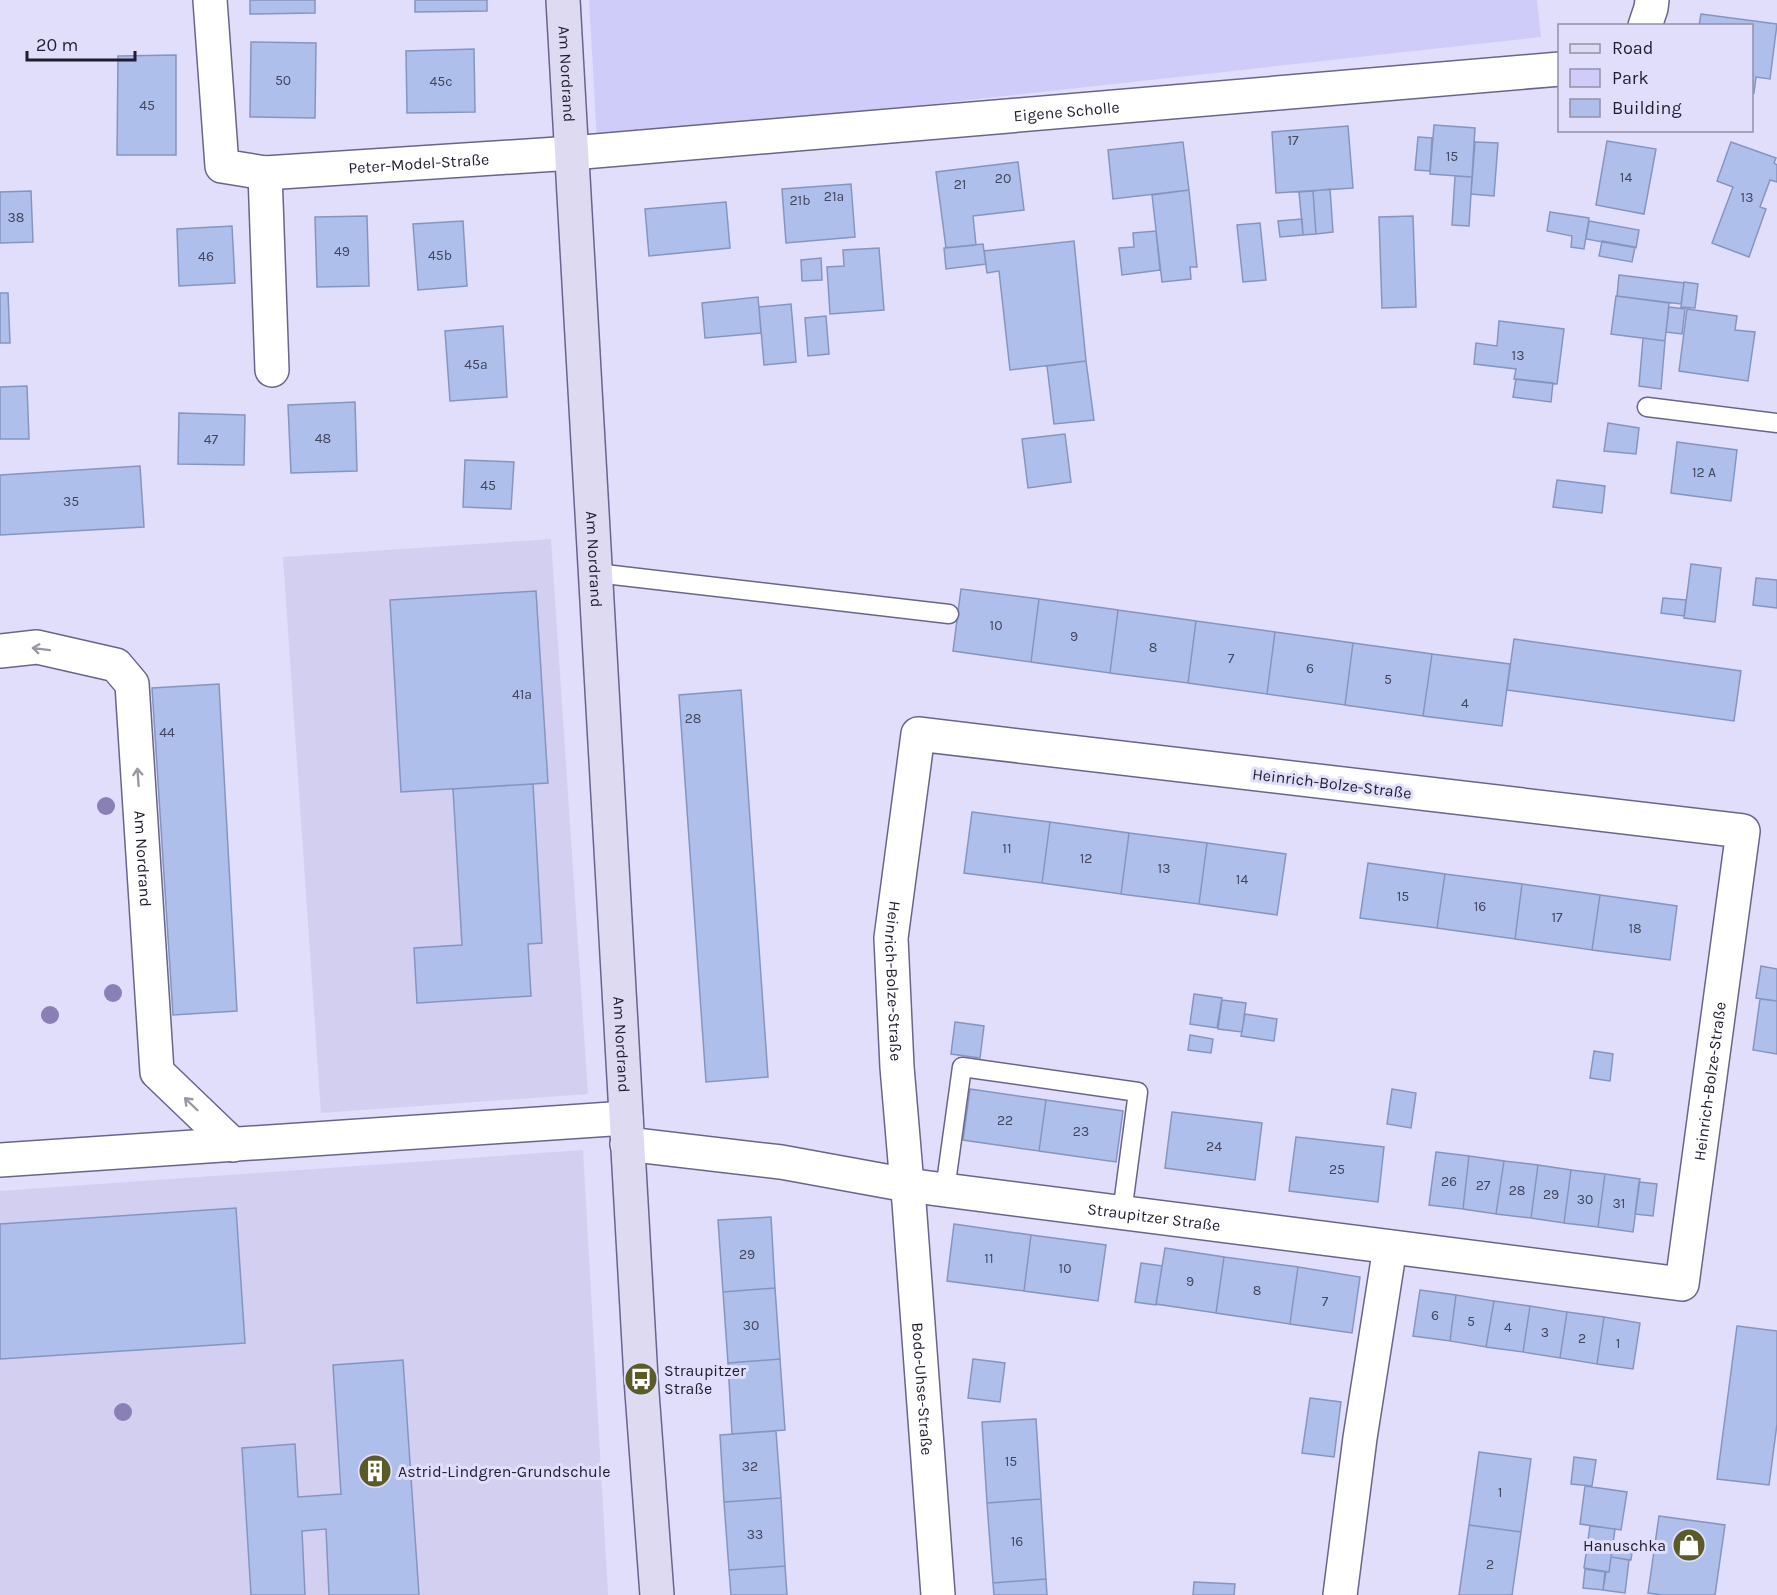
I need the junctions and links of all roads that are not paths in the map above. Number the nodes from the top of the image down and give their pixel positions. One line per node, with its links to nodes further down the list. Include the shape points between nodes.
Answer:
1 (210, 0): 7 (street, Peter-Model-Straße, via 222,166)
2 (563, 0): 6 (street, Am Nordrand)
3 (1652, 0): 4 (street)
4 (1646, 24)
5 (1558, 69): 6 (street, Eigene Scholle)
6 (572, 153): 7 (street, Peter-Model-Straße); 11 (street, Am Nordrand)
7 (266, 173): 8 (street)
8 (272, 370)
9 (1647, 407): 10 (lane)
10 (1777, 423)
11 (596, 573): 12 (lane); 14 (street, Am Nordrand)
12 (949, 614)
13 (0, 651): 15 (street, Am Nordrand, one-way to 13, via 157,1072 132,684 116,665 37,647)
14 (627, 1131): 15 (street); 17 (street, Straupitzer Straße); 22 (street, Am Nordrand)
15 (233, 1145): 16 (street)
16 (0, 1160)
17 (907, 1185): 18 (street, Straupitzer Straße); 21 (street, Heinrich-Bolze-Straße, via 891,938 918,734 1743,831); 23 (street, Bodo-Uhse-Straße)
18 (945, 1190): 19 (street, Straupitzer Straße); 19 (lane, via 962,1067 1138,1092)
19 (1122, 1212): 20 (street, Straupitzer Straße)
20 (1390, 1247): 21 (street, Straupitzer Straße); 24 (street)
21 (1682, 1284)
22 (657, 1595)
23 (938, 1595)
24 (1340, 1595)

